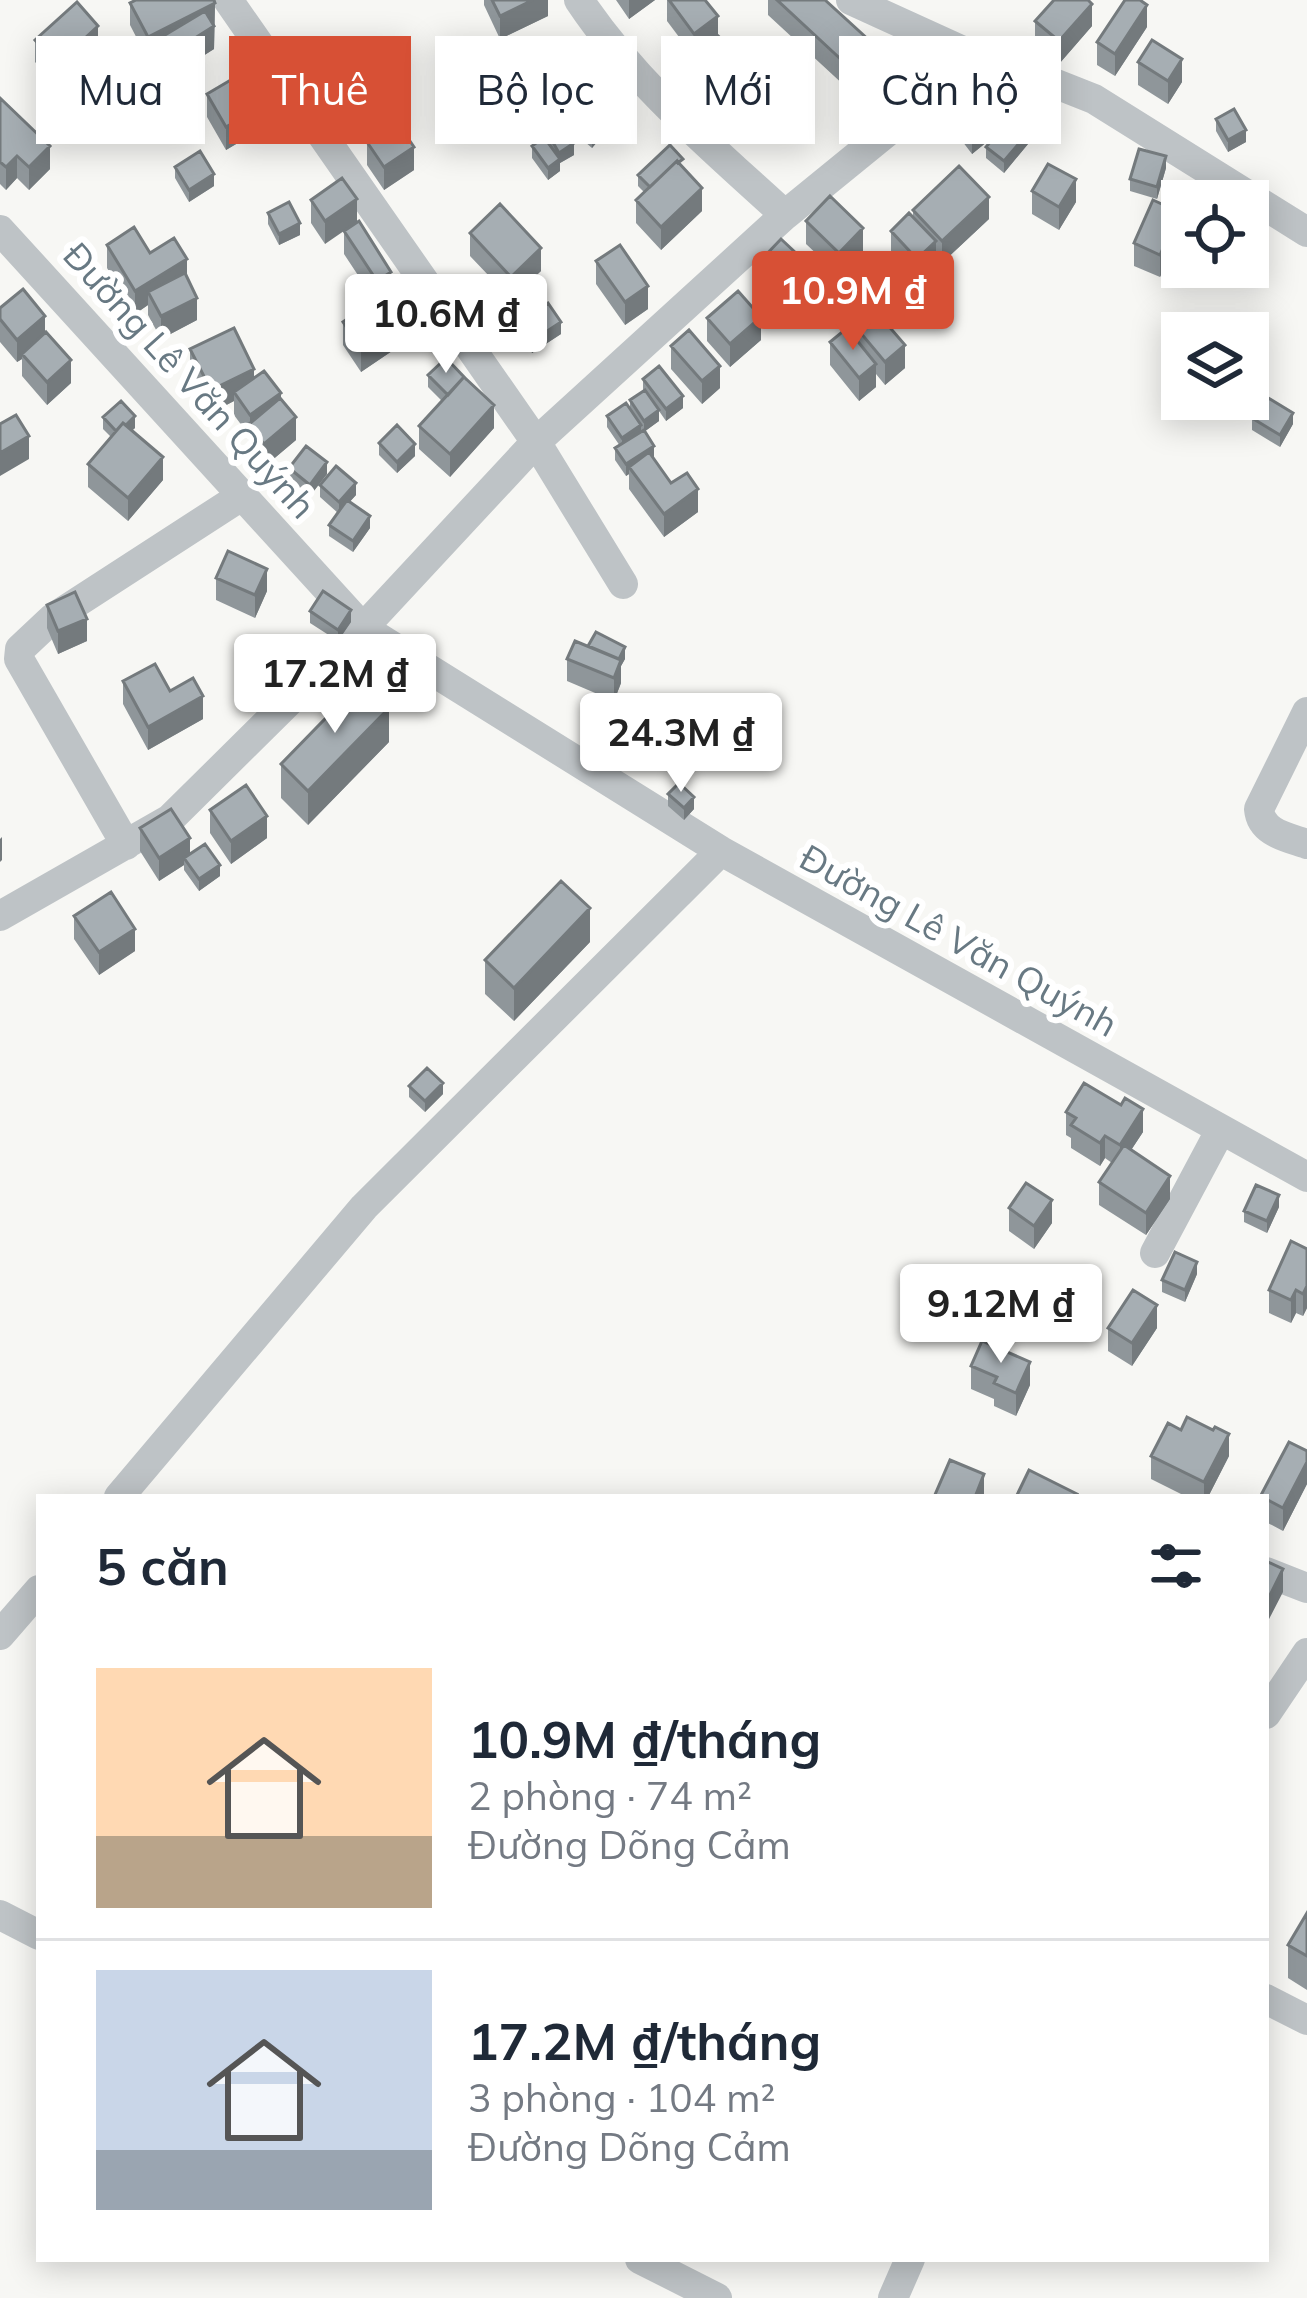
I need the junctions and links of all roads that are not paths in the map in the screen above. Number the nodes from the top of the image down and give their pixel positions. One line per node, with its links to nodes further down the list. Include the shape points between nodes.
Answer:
1 (228, 0): 10 (street)
2 (579, 0): 7 (street, via 661,102)
3 (851, 0): 4 (street)
4 (930, 36)
5 (1061, 87): 9 (street)
6 (872, 144): 7 (street)
7 (785, 214): 10 (street)
8 (0, 230): 11 (street, Đường Lê Văn Quýnh)
9 (1307, 232)
10 (536, 442): 12 (street); 13 (street)
11 (242, 495): 13 (street, Đường Lê Văn Quýnh); 15 (street, via 53,618 20,649)
12 (623, 584)
13 (363, 628): 15 (street, via 170,819); 17 (street, Đường Lê Văn Quýnh)
14 (1307, 712): 16 (street, via 1259,816 1268,830)
15 (126, 844): 18 (street)
16 (1307, 844)
17 (721, 851): 19 (street, Đường Lê Văn Quýnh); 22 (street, via 364,1207)
18 (0, 916)
19 (1220, 1131): 20 (street, Đường Lê Văn Quýnh); 21 (street)
20 (1307, 1177)
21 (1155, 1253)
22 (121, 1494)
23 (1269, 1573): 24 (street)
24 (1307, 1588)
25 (36, 1593): 26 (street)
26 (0, 1635)
27 (1307, 1653): 28 (street)
28 (1269, 1710)
29 (0, 1915): 30 (street)
30 (36, 1934)
31 (1269, 2001): 32 (street)
32 (1307, 2020)
33 (646, 2262): 35 (street)
34 (909, 2262): 36 (street)
35 (716, 2298)
36 (893, 2298)

